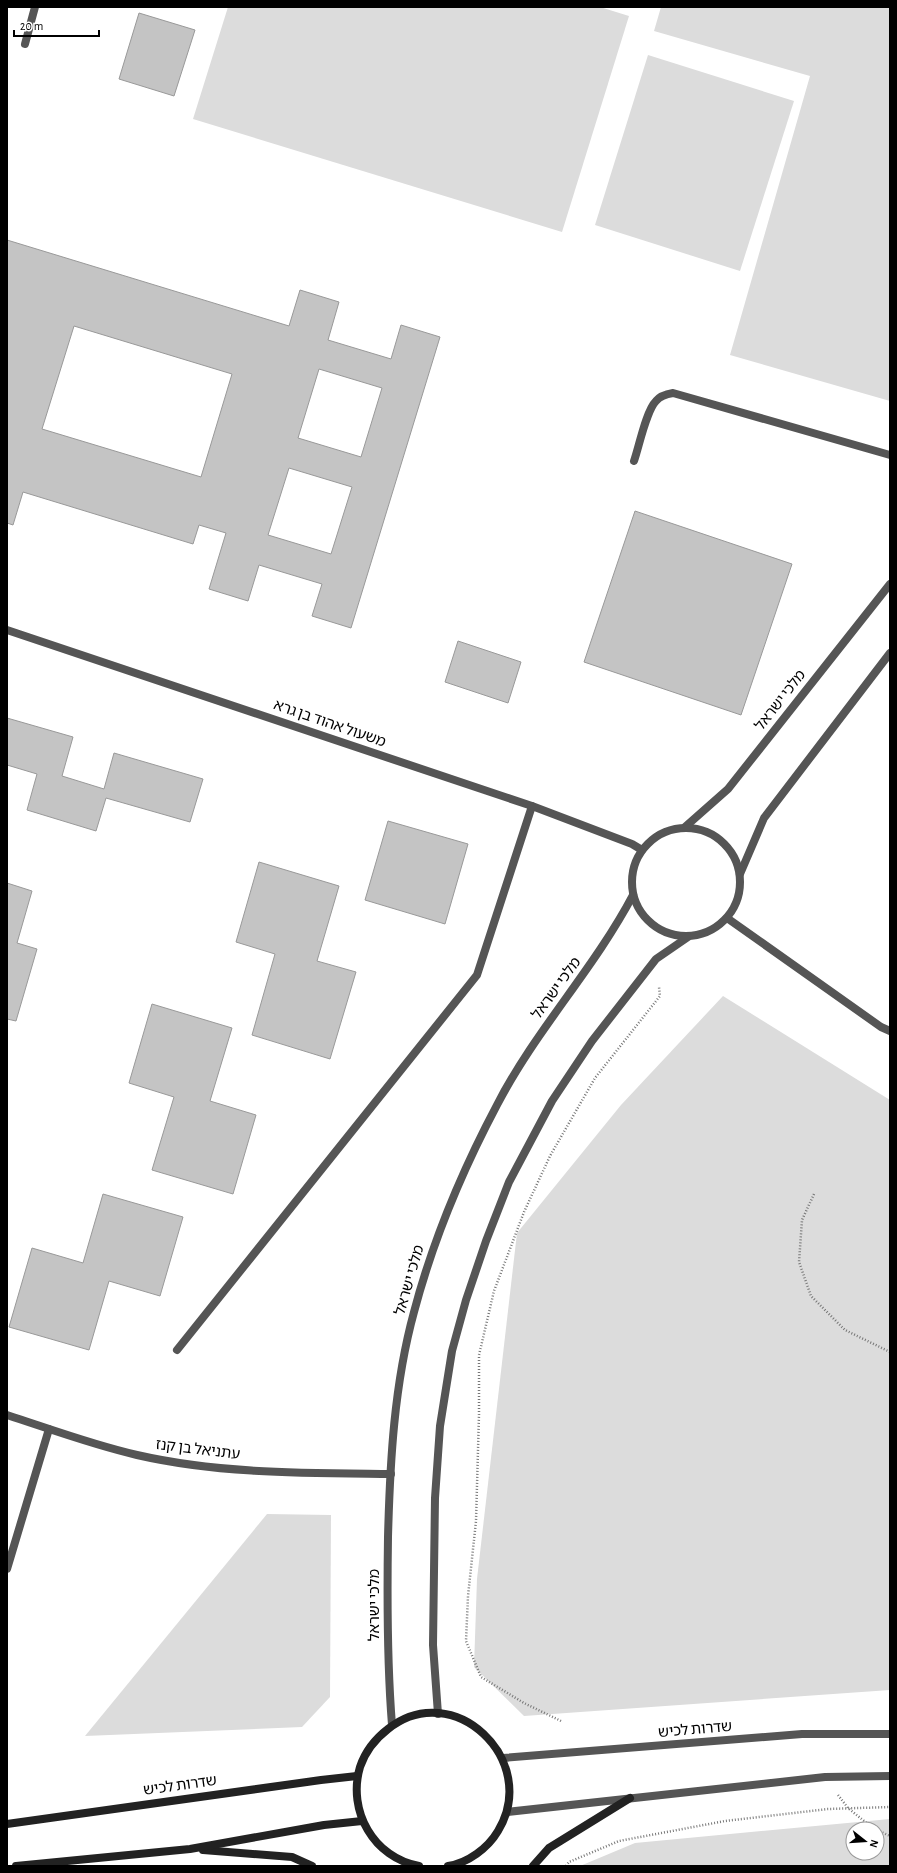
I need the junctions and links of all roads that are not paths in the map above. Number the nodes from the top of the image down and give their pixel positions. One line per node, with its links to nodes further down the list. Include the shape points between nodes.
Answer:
1 (35, 7): 2 (street)
2 (25, 44)
3 (890, 455): 4 (street, via 673,393 656,401 650,409)
4 (634, 461)
5 (890, 584): 9 (street, מלכי ישראל, via 728,789)
6 (7, 630): 8 (street, משעול אהוד בן גרא)
7 (890, 653): 11 (street, via 764,818)
8 (532, 806): 10 (street, משעול אהוד בן גרא, via 625,841); 16 (street, via 477,975)
9 (685, 827): 10 (street, via 669,830 654,838); 11 (street, via 715,835 736,859)
10 (642, 850): 12 (street, via 631,879)
11 (740, 874): 13 (street, via 738,895)
12 (633, 895): 14 (street, via 640,912 653,926 670,934); 19 (street, מלכי ישראל, via 618,925 537,1038 498,1103 464,1172 434,1244 414,1313 401,1376)
13 (727, 918): 14 (street, via 716,928); 15 (street)
14 (688, 937): 21 (street, via 656,959 592,1041 552,1101 510,1182 466,1300 452,1351 440,1426 435,1498 433,1645)
15 (890, 1031)
16 (177, 1350)
17 (7, 1415): 18 (street, עתניאל בן קנז)
18 (49, 1429): 19 (street, עתניאל בן קנז, via 138,1455 206,1466 288,1472); 20 (street)
19 (391, 1474): 22 (street, מלכי ישראל, via 387,1610)
20 (7, 1569)
21 (438, 1714): 22 (main road, via 414,1716); 24 (main road, via 452,1716 477,1727 487,1735)
22 (392, 1725): 25 (main road, via 370,1747)
23 (890, 1734): 24 (street, שדרות לכיש, via 802,1734)
24 (503, 1758): 28 (main road, via 509,1779)
25 (357, 1776): 29 (main road, via 356,1792); 30 (main road, שדרות לכיש)
26 (890, 1776): 27 (street, via 825,1777)
27 (630, 1798): 28 (street); 37 (main road, via 549,1848)
28 (507, 1812): 32 (main road, via 491,1841)
29 (362, 1821): 31 (main road, via 324,1825); 35 (main road, via 369,1833 387,1852)
30 (7, 1824)
31 (190, 1849): 33 (main road); 34 (main road, via 292,1857)
32 (464, 1863): 36 (main road)
33 (16, 1866)
34 (312, 1866)
35 (414, 1866)
36 (448, 1866)
37 (533, 1866)

